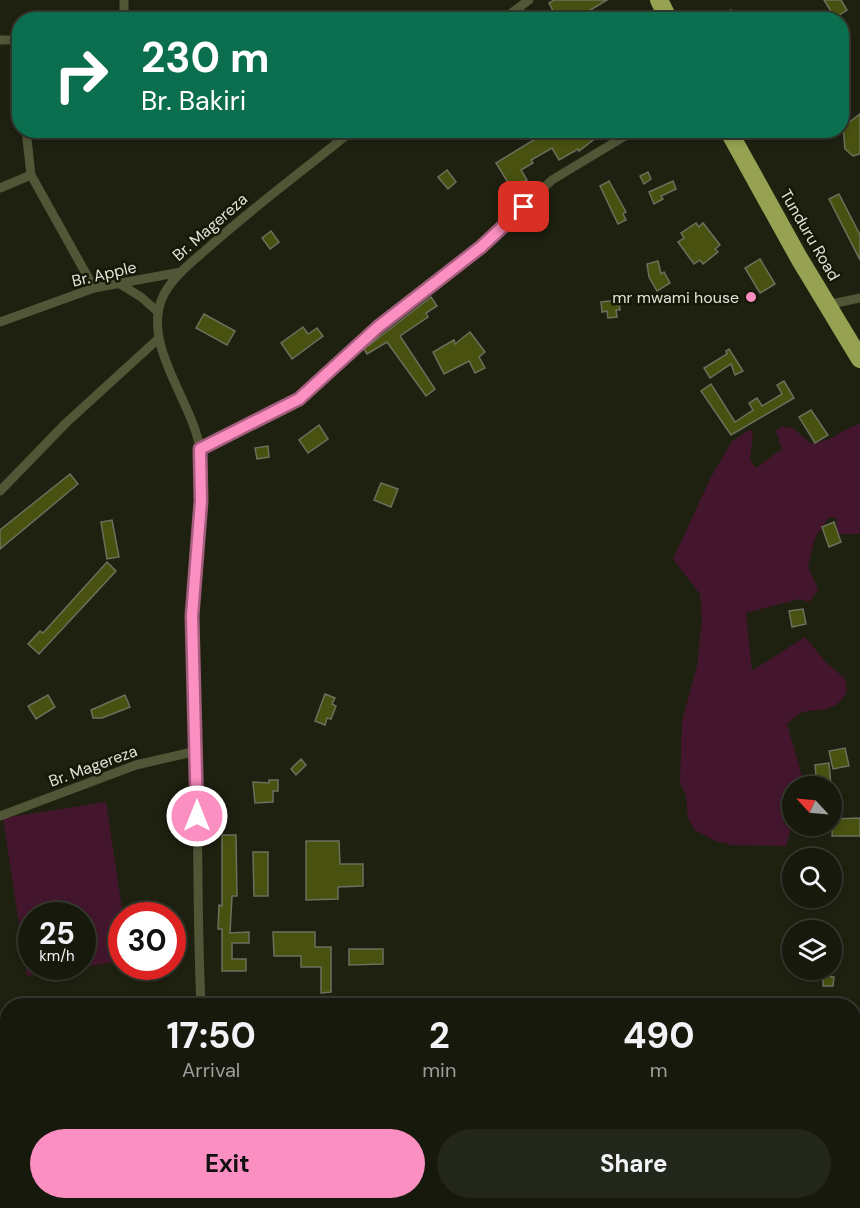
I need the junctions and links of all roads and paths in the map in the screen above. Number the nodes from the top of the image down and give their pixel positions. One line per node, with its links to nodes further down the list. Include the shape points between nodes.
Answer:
1 (529, 0): 2 (street)
2 (513, 12)
3 (27, 138): 7 (street)
4 (343, 138): 9 (street, Br. Magereza, via 243,217)
5 (622, 138): 18 (street, via 552,180 481,247 378,327 299,399)
6 (733, 138): 13 (highway, Tunduru Road)
7 (31, 175): 8 (street); 11 (street)
8 (0, 188)
9 (182, 272): 10 (street, Br. Apple); 14 (street, Br. Magereza, via 162,298)
10 (120, 284): 11 (street, Br. Apple); 14 (street)
11 (94, 288): 15 (street, Br. Apple)
12 (860, 298): 13 (street)
13 (828, 305): 17 (highway, Tunduru Road)
14 (158, 312): 16 (street, Br. Magereza)
15 (0, 322)
16 (158, 339): 18 (street, Br. Magereza); 19 (street, via 66,423)
17 (860, 358)
18 (200, 449): 20 (street, Br. Magereza, via 201,501 192,616)
19 (0, 491)
20 (197, 751): 21 (street, Br. Magereza, via 136,765); 22 (street, Br. Magereza, via 196,903)
21 (0, 816)
22 (201, 998)

